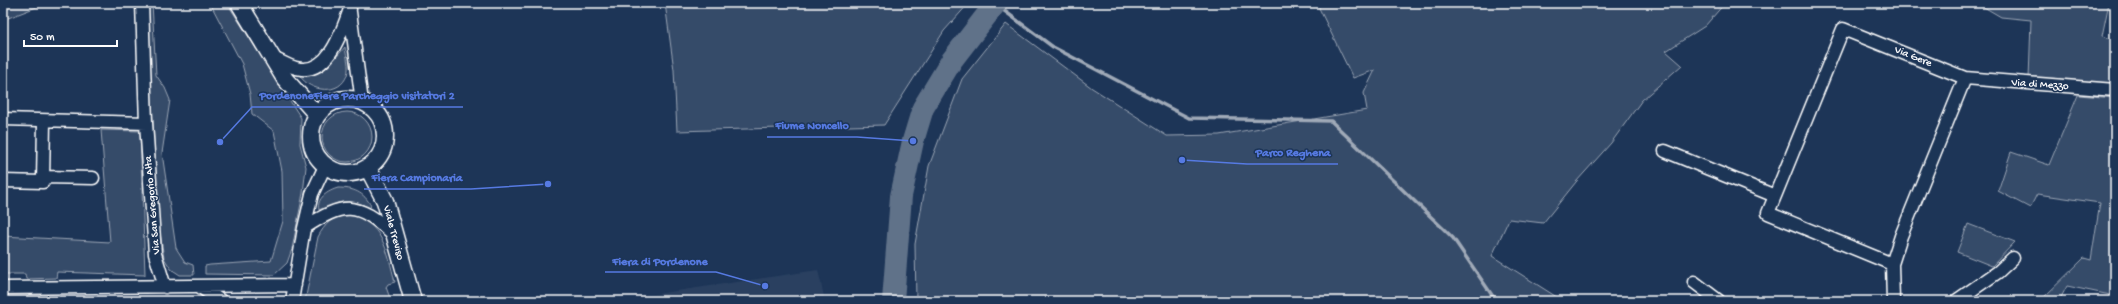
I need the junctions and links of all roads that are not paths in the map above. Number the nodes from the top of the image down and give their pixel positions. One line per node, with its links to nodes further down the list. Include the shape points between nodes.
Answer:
1 (142, 3): 11 (street, Via San Gregorio Alta)
2 (239, 3): 4 (main road)
3 (350, 6): 4 (street, via 340,36 329,57 311,68 298,68); 7 (street)
4 (273, 58): 8 (main road, via 285,78)
5 (1964, 78): 6 (street, Via di Mezzo); 18 (street, Via Gere, via 1844,29); 22 (street)
6 (2115, 90)
7 (362, 102): 8 (main road, via 338,100 326,106); 14 (main road, via 376,112 384,127 386,139 377,160)
8 (317, 115): 13 (main road, via 310,136 312,148)
9 (3, 119): 10 (street)
10 (44, 121): 11 (street); 15 (street)
11 (146, 123): 25 (street, Via San Gregorio Alta, via 155,254)
12 (1665, 151): 18 (street)
13 (325, 166): 14 (main road, via 335,172 346,174 358,173); 19 (street, via 312,194)
14 (368, 168): 20 (main road, Viale Treviso, via 384,201)
15 (43, 177): 16 (street); 17 (street, via 43,182)
16 (93, 178)
17 (3, 181)
18 (1775, 196): 22 (street, Via Gere, via 1768,213)
19 (304, 228): 20 (street, via 324,215 343,208 366,214); 24 (street)
20 (393, 234): 30 (main road, Viale Treviso)
21 (2013, 258): 33 (street, via 1998,272)
22 (1892, 264): 32 (street)
23 (1694, 282): 31 (street)
24 (295, 285): 26 (street); 29 (street)
25 (165, 287): 26 (street); 27 (street)
26 (200, 287): 28 (street)
27 (3, 288)
28 (221, 301)
29 (292, 301)
30 (413, 301)
31 (1719, 301)
32 (1893, 301)
33 (1956, 301)

